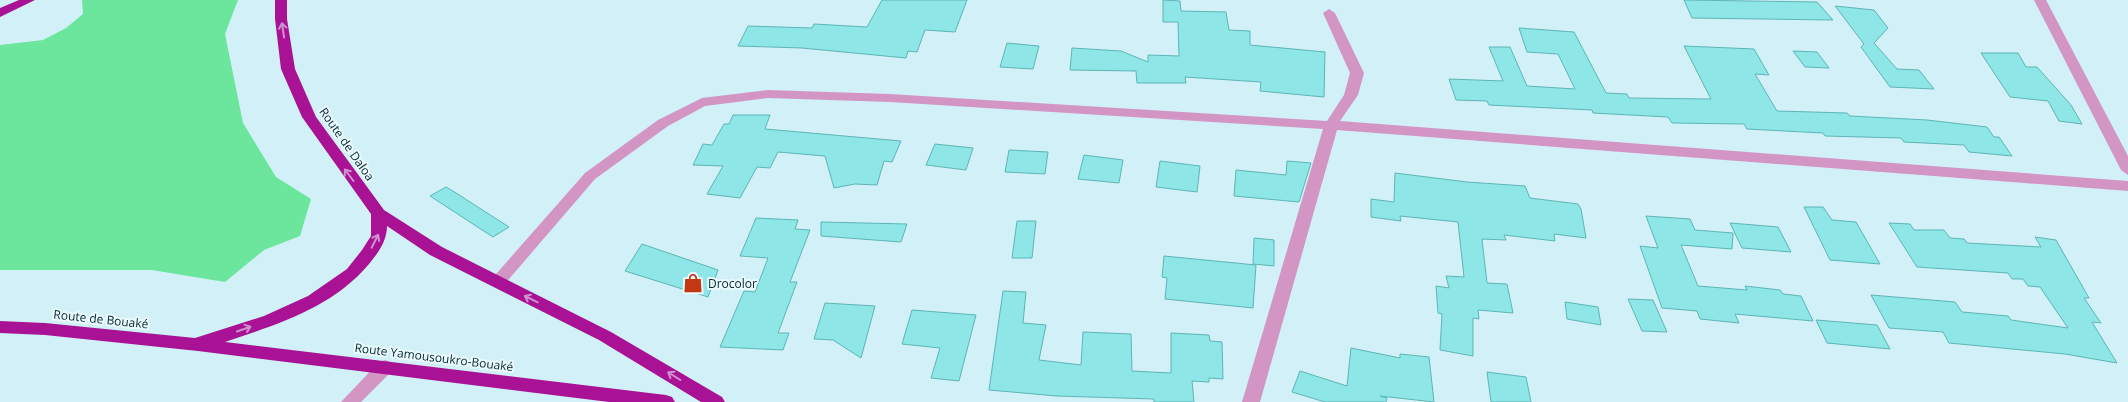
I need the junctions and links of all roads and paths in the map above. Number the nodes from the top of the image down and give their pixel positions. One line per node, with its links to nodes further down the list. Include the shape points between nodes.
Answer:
1 (29, 0): 5 (highway)
2 (281, 0): 9 (highway, Route de Daloa, one-way to 2, via 309,117 288,68)
3 (2040, 0): 7 (street)
4 (1329, 13): 6 (street, via 1357,74 1351,95)
5 (0, 14)
6 (1331, 125): 8 (street); 10 (street, via 890,98 768,94 702,102 663,123 590,176); 17 (street)
7 (2128, 170)
8 (2128, 186)
9 (379, 214): 10 (highway, via 436,251); 12 (highway, one-way to 9, via 291,313 338,285 359,266 373,247 379,233)
10 (497, 282): 16 (highway, one-way to 10, via 605,336)
11 (0, 327): 12 (highway, Route de Bouaké)
12 (198, 345): 13 (highway, Route Yamousoukro-Bouaké)
13 (385, 367): 14 (street); 15 (highway, Route Yamousoukro-Bouaké)
14 (350, 402)
15 (666, 402)
16 (716, 402)
17 (1251, 402)

